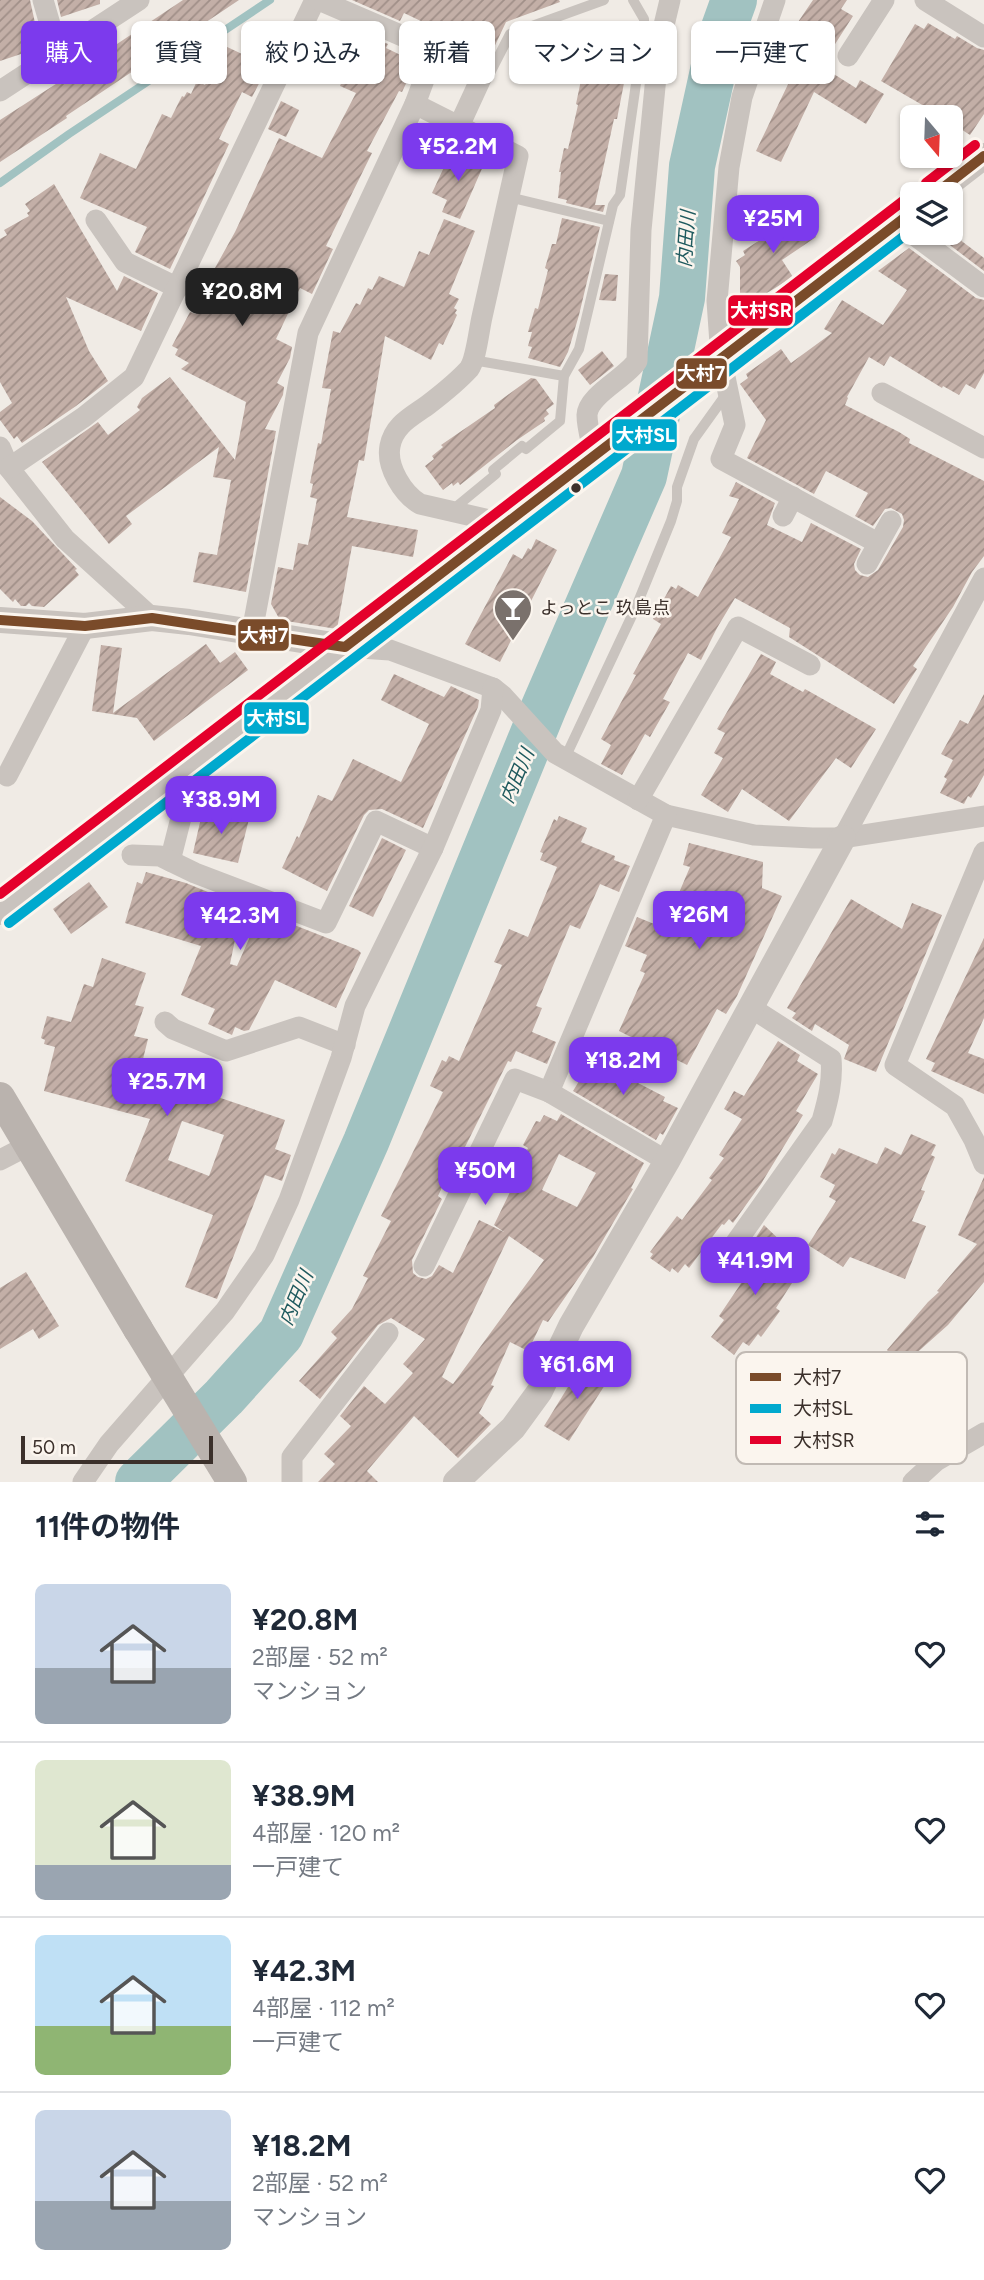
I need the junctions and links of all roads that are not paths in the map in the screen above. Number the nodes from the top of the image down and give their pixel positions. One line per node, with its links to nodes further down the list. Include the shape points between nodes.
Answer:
1 (43, 0): 10 (street)
2 (139, 0): 11 (street)
3 (317, 0): 18 (street, via 435,50); 28 (street)
4 (604, 0): 14 (lane, via 510,34)
5 (633, 0): 24 (lane, via 644,28 620,195)
6 (670, 0): 36 (street, via 659,46 640,230 637,361 587,413)
7 (775, 0): 29 (street, via 742,97 729,167 717,301)
8 (884, 0): 13 (street)
9 (925, 0): 12 (street)
10 (49, 21)
11 (106, 21)
12 (984, 37)
13 (848, 56)
14 (495, 63)
15 (21, 77): 17 (street)
16 (478, 84): 19 (street)
17 (0, 91)
18 (415, 104): 19 (street); 49 (street, via 309,333)
19 (459, 126): 22 (street, via 518,156)
20 (984, 156): 21 (street)
21 (950, 182)
22 (509, 197): 24 (lane); 30 (street)
23 (96, 220): 28 (street, via 125,262)
24 (609, 221): 31 (lane, via 579,349)
25 (900, 222): 29 (street)
26 (936, 245): 27 (street)
27 (984, 287)
28 (178, 288): 37 (street, via 134,377)
29 (721, 358): 32 (street); 36 (street)
30 (473, 360): 31 (lane); 39 (street, via 471,367 406,419 389,447 398,480 410,498)
31 (564, 376): 39 (lane, via 560,421 526,449 522,446)
32 (729, 392): 38 (street, via 735,425 721,459); 53 (lane, via 694,439 671,521 636,607)
33 (882, 393): 35 (street)
34 (0, 447): 37 (street)
35 (984, 448)
36 (594, 455): 42 (street)
37 (9, 468): 46 (street, via 65,539)
38 (793, 497): 40 (street); 43 (street)
39 (451, 511): 42 (street)
40 (783, 516)
41 (891, 521): 43 (street)
42 (507, 524): 50 (street)
43 (878, 542): 44 (street)
44 (867, 564)
45 (984, 578): 59 (street)
46 (152, 618): 48 (street); 49 (street)
47 (0, 620): 48 (street)
48 (85, 626): 54 (street)
49 (252, 632): 50 (street)
50 (345, 646): 52 (street, via 390,650); 55 (street)
51 (810, 665): 56 (street, via 738,627)
52 (498, 692): 53 (street); 60 (street)
53 (560, 756): 56 (street)
54 (6, 776)
55 (169, 781): 63 (street, via 184,806); 64 (street)
56 (638, 800): 57 (street)
57 (666, 816): 59 (street, via 754,835); 68 (street)
58 (984, 816): 59 (street)
59 (843, 838): 65 (street)
60 (433, 848): 63 (street, via 376,821 326,923); 67 (street, via 355,1006)
61 (984, 852): 71 (street, via 895,1065 956,1106)
62 (132, 855): 63 (street)
63 (170, 861)
64 (0, 912)
65 (750, 1007): 73 (street); 74 (street, via 831,1059 832,1072 822,1121)
66 (165, 1022): 67 (street, via 226,1051 299,1027)
67 (345, 1045): 78 (street, via 289,1200 264,1255 225,1311 109,1444)
68 (549, 1092): 73 (street); 75 (street, via 515,1079)
69 (0, 1097): 70 (main road)
70 (29, 1145): 72 (street); 79 (main road, bridge)
71 (982, 1153)
72 (0, 1160)
73 (667, 1161): 81 (street, via 571,1326 540,1391 513,1428)
74 (727, 1255)
75 (424, 1266)
76 (388, 1333): 80 (street, via 292,1457)
77 (933, 1464): 82 (street)
78 (83, 1482)
79 (232, 1482)
80 (292, 1482)
81 (456, 1482)
82 (913, 1482)

